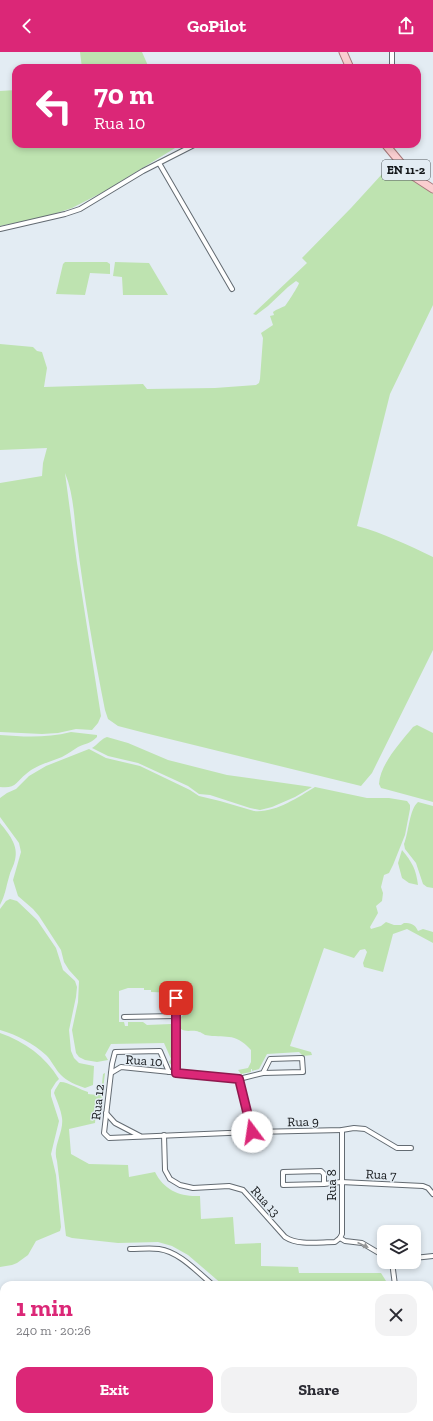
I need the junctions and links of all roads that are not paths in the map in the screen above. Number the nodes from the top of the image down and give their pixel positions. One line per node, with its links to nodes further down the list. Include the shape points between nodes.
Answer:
1 (343, 52): 3 (main road)
2 (392, 52): 4 (street)
3 (348, 64)
4 (392, 64)
5 (188, 148): 7 (street)
6 (388, 148): 8 (main road, EN 11-2, via 410,174)
7 (159, 163): 9 (street, via 73,211); 10 (street)
8 (433, 189)
9 (0, 228)
10 (232, 289)
11 (176, 998): 12 (street, Rua 10)
12 (175, 1016): 13 (street); 16 (street, Rua 10)
13 (124, 1017)
14 (169, 1072): 15 (street, Rua 10, via 121,1067); 15 (street, Rua 10, via 160,1051 116,1052); 16 (street, Rua 10)
15 (111, 1073): 19 (street, Rua 12)
16 (176, 1073): 18 (street, Rua 10)
17 (263, 1073): 17 (street, Rua 10, via 270,1059 302,1058 303,1072); 18 (street, Rua 10)
18 (239, 1079): 21 (street)
19 (106, 1114): 22 (street, Rua 12); 24 (street, Rua 9, via 115,1123)
20 (342, 1130): 21 (street, Rua 9); 25 (street, Rua 9, via 365,1129 397,1148); 26 (street, Rua 8)
21 (252, 1132): 23 (street, Rua 9)
22 (104, 1134): 24 (street, Rua 9, via 109,1138)
23 (164, 1135): 24 (street, Rua 9); 29 (street, Rua 13, via 165,1170 170,1179 180,1185 193,1188 229,1186 242,1190 291,1241 335,1242)
24 (142, 1136)
25 (411, 1148)
26 (341, 1182): 27 (street, Rua 7); 28 (street, Rua 7, via 423,1186); 29 (street, Rua 8)
27 (324, 1184): 27 (street, Rua 7, via 324,1174 321,1171 283,1172 283,1185)
28 (433, 1194)
29 (340, 1238): 31 (street, one-way to 31, via 362,1243)
30 (130, 1249): 35 (street, via 158,1249 168,1252 179,1257)
31 (377, 1252)
32 (433, 1256): 33 (street)
33 (421, 1257)
34 (393, 1269): 36 (street)
35 (208, 1281)
36 (394, 1281)

